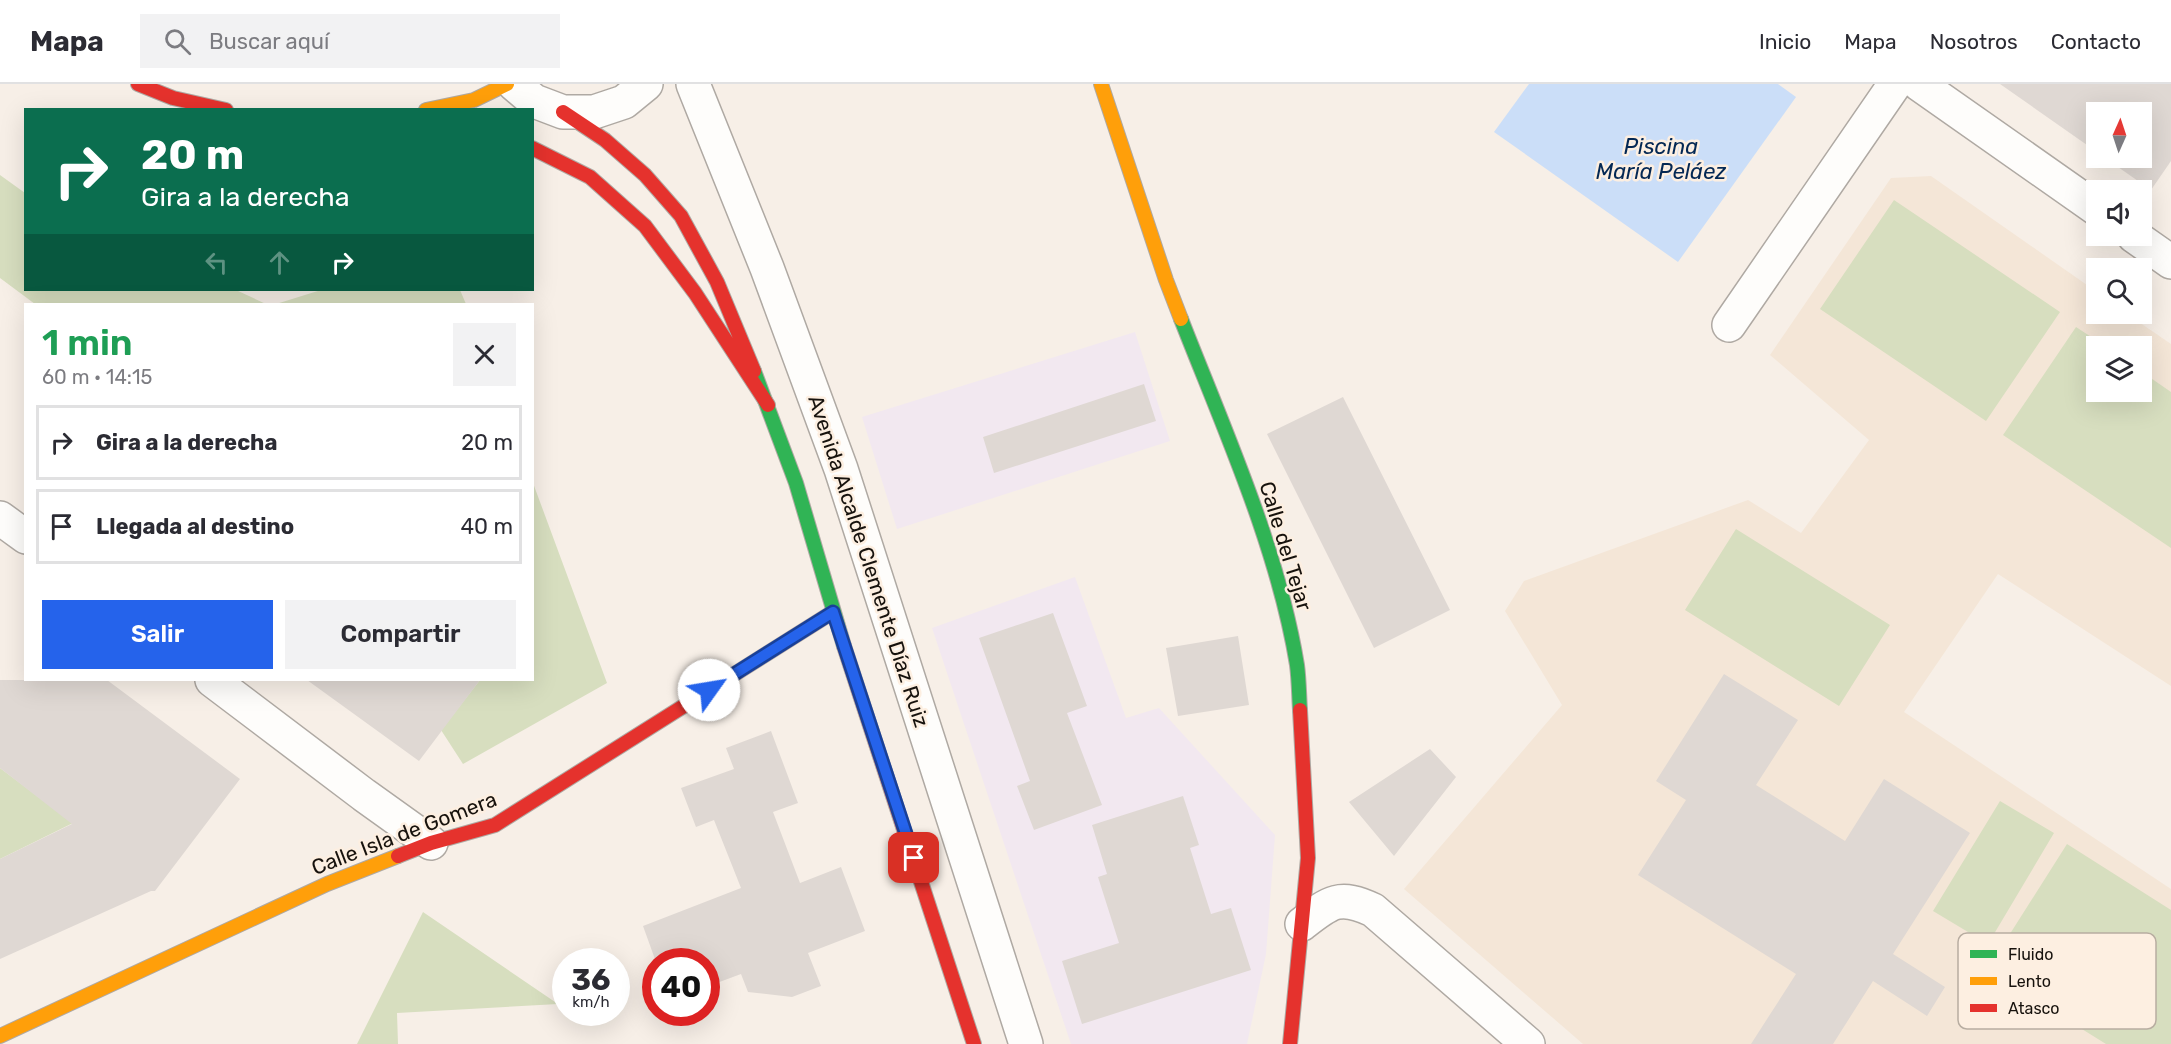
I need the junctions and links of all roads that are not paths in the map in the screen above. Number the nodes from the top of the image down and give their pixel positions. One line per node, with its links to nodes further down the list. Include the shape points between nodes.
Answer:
1 (138, 84): 9 (main road, via 173,98)
2 (507, 84): 10 (main road, via 474,100)
3 (514, 84): 11 (street, via 534,101)
4 (646, 84): 11 (street, via 624,102 594,112)
5 (693, 84): 26 (street, Avenida Alcalde Clemente Díaz Ruiz, via 767,268 841,470)
6 (1101, 84): 23 (main road, Calle del Tejar, via 1166,280 1255,511 1282,597 1297,666 1308,858)
7 (1895, 84): 16 (street)
8 (1919, 84): 13 (street)
9 (217, 108)
10 (436, 108)
11 (563, 112): 17 (main road, via 605,140 645,175 681,216 717,282)
12 (534, 149): 17 (main road, via 590,177 645,226 695,293)
13 (2086, 201)
14 (2148, 246): 15 (street)
15 (2171, 262)
16 (1729, 325)
17 (768, 405): 20 (main road, via 796,483)
18 (0, 518): 19 (street)
19 (24, 536)
20 (833, 612): 22 (main road, Calle Isla de Gomera, via 495,825); 25 (main road)
21 (213, 681): 22 (street)
22 (431, 843): 24 (main road, Calle Isla de Gomera, via 327,884)
23 (1302, 924): 27 (main road, Calle del Tejar); 28 (street, via 1337,902 1355,902 1373,910)
24 (0, 1036)
25 (974, 1044)
26 (1026, 1044)
27 (1290, 1044)
28 (1528, 1044)

